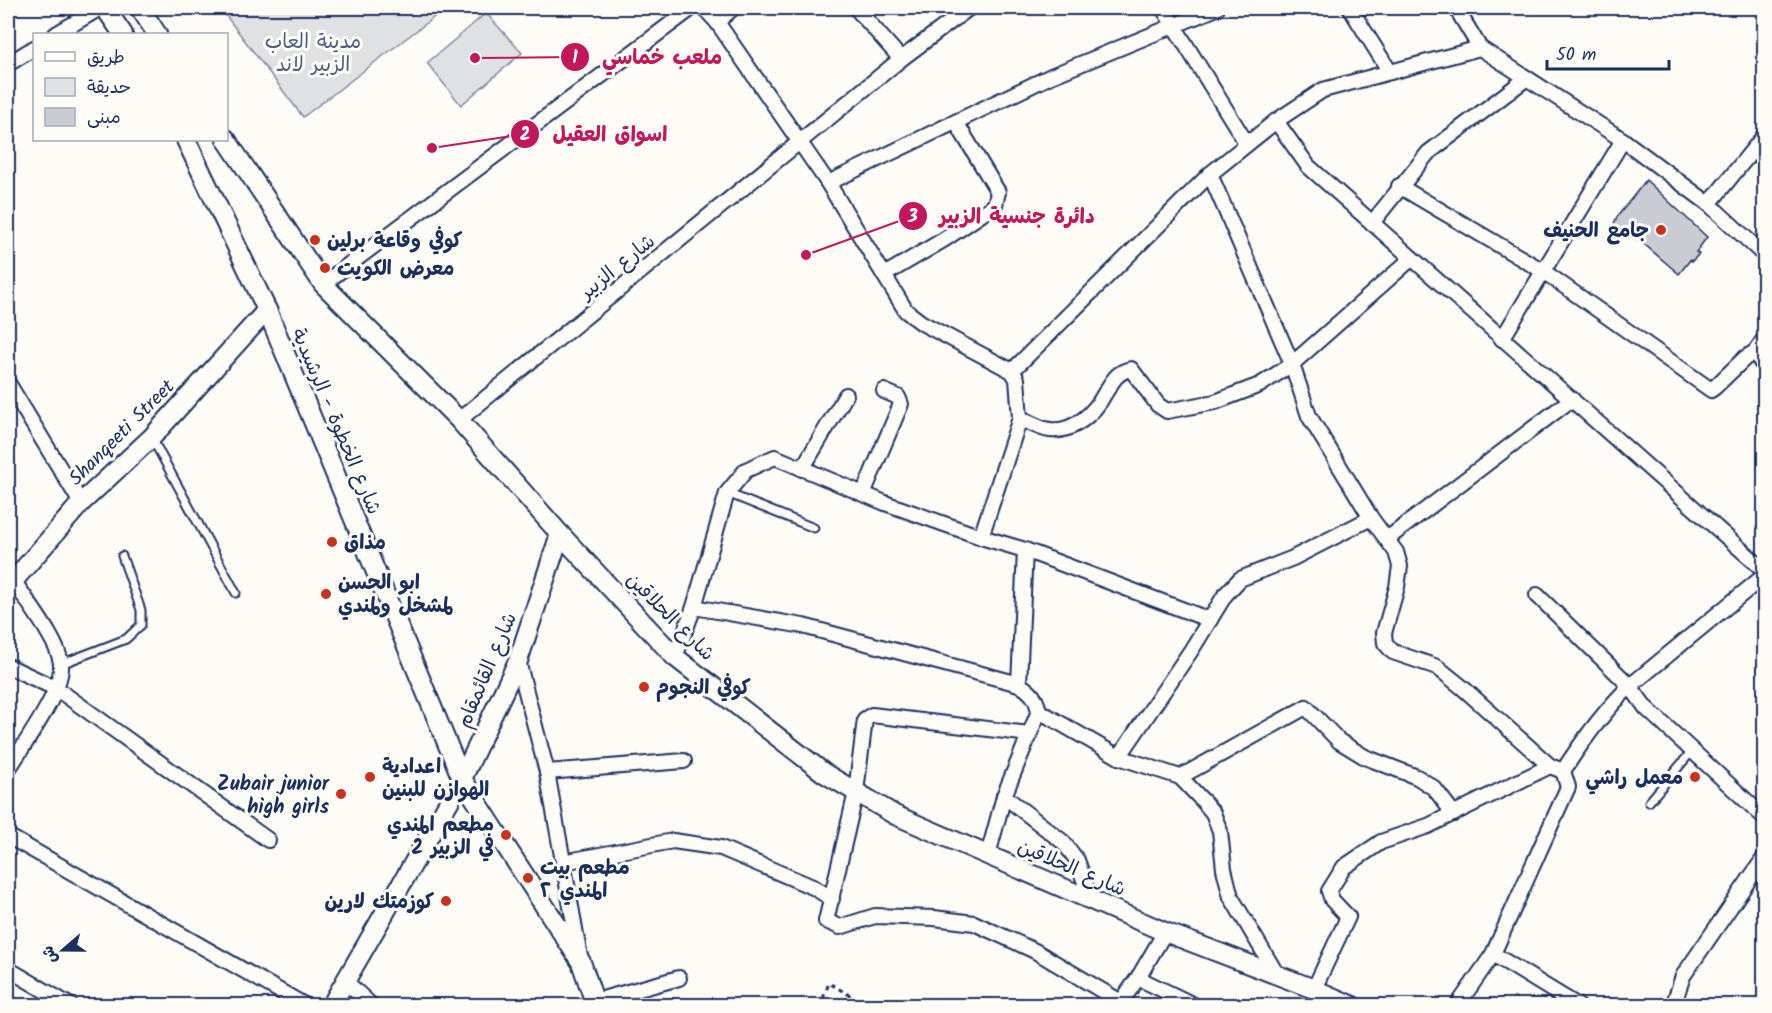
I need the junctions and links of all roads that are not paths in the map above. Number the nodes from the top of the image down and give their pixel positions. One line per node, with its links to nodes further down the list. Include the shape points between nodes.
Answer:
1 (100, 8): 16 (street)
2 (105, 8): 17 (main road)
3 (140, 8): 15 (main road)
4 (692, 8): 41 (street)
5 (704, 8): 13 (street)
6 (733, 8): 13 (street)
7 (856, 8): 20 (street)
8 (969, 8): 20 (street, شارع الزبير)
9 (1163, 8): 14 (street)
10 (1217, 8): 14 (street)
11 (1350, 8): 22 (street)
12 (1456, 8): 18 (street)
13 (717, 22): 30 (street)
14 (1175, 26): 25 (street, via 1051,76); 31 (street)
15 (150, 32)
16 (58, 33)
17 (122, 33)
18 (1480, 48): 22 (street); 23 (street)
19 (33, 49): 21 (street)
20 (901, 59): 30 (street, شارع الزبير)
21 (8, 64)
22 (1390, 72): 24 (street, via 1323,90)
23 (1527, 78): 27 (street); 34 (street, via 1428,153)
24 (1276, 121): 31 (street); 36 (street, via 1308,166)
25 (956, 122): 33 (street); 40 (street, via 998,192 995,205)
26 (1764, 136): 35 (street)
27 (1623, 140): 35 (street); 39 (street)
28 (186, 141): 42 (main road, شارع الخطوة - الرشيدية)
29 (227, 141): 41 (main road, شارع الحلاقين)
30 (801, 142): 33 (street); 54 (street, شارع الزبير)
31 (1247, 144): 32 (street)
32 (1210, 174): 46 (street); 48 (street)
33 (828, 183): 40 (street)
34 (1399, 186): 36 (street); 39 (street)
35 (1709, 204): 37 (street)
36 (1372, 223): 38 (street)
37 (1764, 255)
38 (1411, 259): 43 (street); 46 (street)
39 (1543, 271): 43 (street); 45 (street, via 1711,390)
40 (884, 275): 48 (street, via 906,311 922,323)
41 (322, 284): 54 (main road, شارع الحلاقين)
42 (267, 310): 55 (main road, Shanqeeti Street); 90 (main road, شارع الخطوة - الرشيدية)
43 (1503, 339): 52 (street)
44 (1764, 339): 45 (street)
45 (1755, 352): 47 (street)
46 (1292, 364): 53 (street, via 1260,385 1215,402 1167,411 1131,369 1123,370 1114,376 1104,396 1084,420 1051,430); 60 (street, via 1309,416)
47 (1764, 367)
48 (1012, 371): 53 (street, via 1017,379)
49 (8, 383): 59 (street)
50 (884, 391): 58 (street, via 898,397 902,404)
51 (846, 395): 56 (street)
52 (1572, 399): 64 (street); 67 (street)
53 (1020, 418): 63 (street)
54 (459, 420): 62 (main road, شارع الحلاقين)
55 (152, 438): 59 (main road, Shanqeeti Street); 70 (lane)
56 (802, 469): 57 (street, via 775,457 746,470); 58 (street)
57 (727, 493): 61 (lane); 72 (street)
58 (863, 494): 63 (street)
59 (81, 503): 69 (main road, Shanqeeti Street)
60 (1371, 518): 64 (street); 73 (street, via 1293,558 1240,579)
61 (814, 528)
62 (560, 534): 74 (main road, شارع الحلاقين); 75 (main road, شارع القائمقام)
63 (981, 537): 65 (street)
64 (1387, 540): 86 (street, via 1400,566 1385,643 1393,652 1437,667)
65 (1025, 550): 73 (street); 78 (street)
66 (122, 556): 76 (lane, via 141,610 141,626 126,639)
67 (1764, 570)
68 (1764, 576): 79 (street)
69 (10, 584): 76 (street, via 45,628)
70 (236, 593)
71 (1537, 595): 79 (street)
72 (694, 607): 74 (street); 78 (street, via 803,626)
73 (1210, 621): 84 (street)
74 (675, 657): 91 (main road, شارع الحلاقين, via 824,773)
75 (518, 661): 88 (street); 90 (main road, شارع القائمقام)
76 (61, 664): 80 (street)
77 (8, 666): 80 (street)
78 (1019, 684): 81 (street, via 1036,698)
79 (1630, 686): 83 (street, via 1646,708); 86 (street)
80 (57, 688): 87 (street); 97 (street)
81 (1039, 711): 82 (street); 84 (street)
82 (1029, 734): 91 (street, via 872,714 863,729); 92 (street)
83 (1692, 751): 93 (lane); 95 (street)
84 (1119, 757): 89 (street)
85 (684, 761): 88 (street)
86 (1557, 768): 94 (street); 104 (street, via 1568,787)
87 (8, 770)
88 (546, 772): 100 (street)
89 (1180, 777): 94 (street, via 1306,707 1338,741 1434,788); 107 (street, via 1213,813 1220,831 1231,897)
90 (462, 779): 105 (main road, شارع الخطوة - الرشيدية); 110 (main road, شارع القائمقام)
91 (856, 792): 98 (main road, شارع الحلاقين, via 895,814); 101 (street)
92 (1004, 796): 98 (street); 102 (street, via 1063,842 1077,860)
93 (1649, 802)
94 (1454, 814): 111 (street, via 1381,842 1344,867 1329,891 1348,917)
95 (1764, 817)
96 (8, 836): 114 (street)
97 (268, 840)
98 (988, 855): 102 (main road, شارع الحلاقين)
99 (1764, 858): 121 (street, via 1683,976)
100 (563, 862): 101 (street, via 673,841 721,848); 105 (street)
101 (832, 898): 109 (street, via 826,921 840,927 875,916 974,923 1035,951 1121,1002)
102 (1090, 900): 103 (main road, شارع الحلاقين)
103 (1165, 932): 107 (main road, شارع الحلاقين); 109 (street)
104 (1493, 954): 119 (street); 120 (street)
105 (581, 962): 112 (main road, شارع الخطوة - الرشيدية)
106 (8, 969): 113 (street)
107 (1276, 973): 111 (main road, شارع الحلاقين)
108 (680, 978): 112 (street)
109 (1138, 978): 117 (street)
110 (344, 980): 115 (main road, شارع القائمقام); 116 (street)
111 (1314, 988): 118 (main road, شارع الحلاقين)
112 (596, 1003)
113 (71, 1005)
114 (306, 1005)
115 (331, 1005)
116 (372, 1005)
117 (1196, 1005)
118 (1353, 1005)
119 (1456, 1005)
120 (1578, 1005)
121 (1673, 1005)

